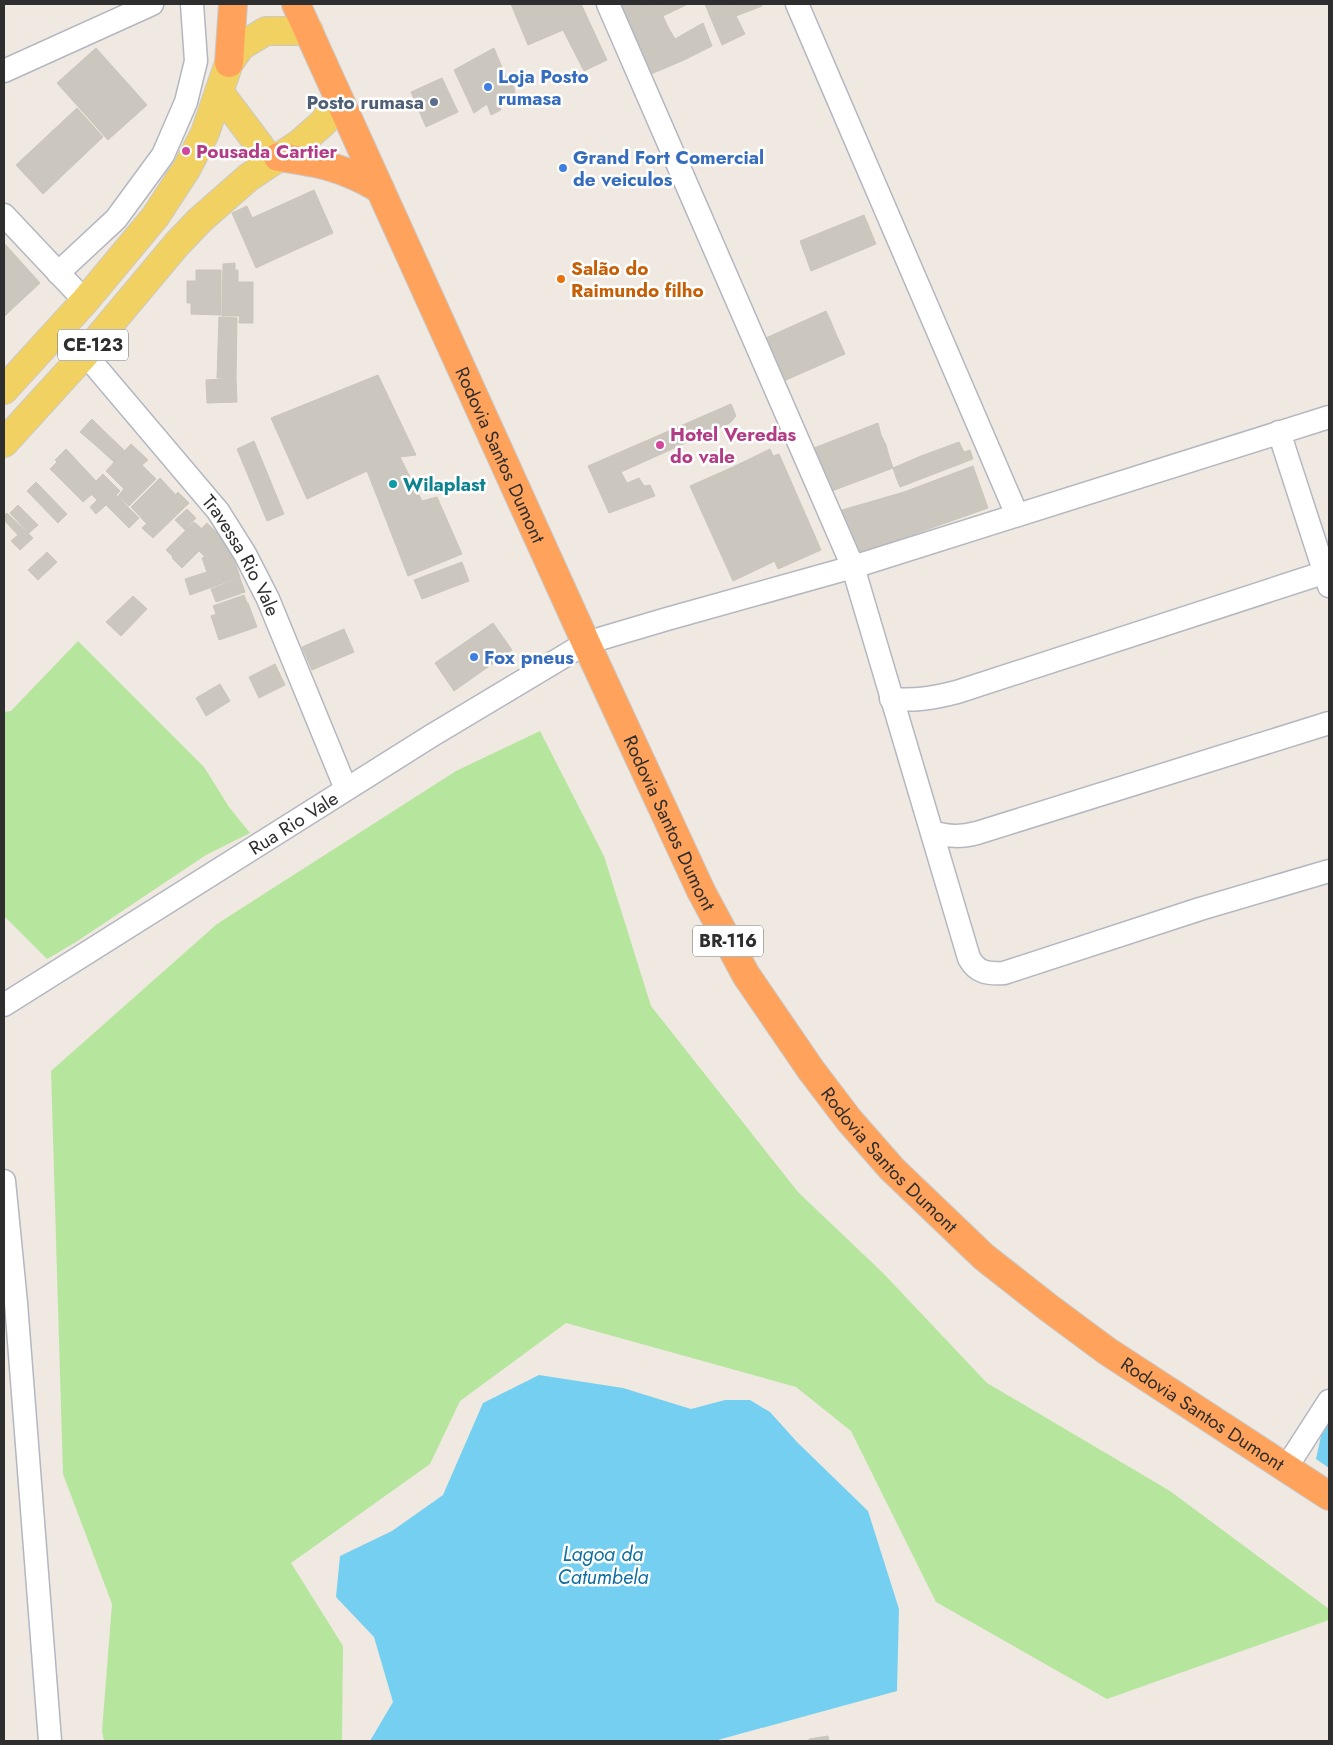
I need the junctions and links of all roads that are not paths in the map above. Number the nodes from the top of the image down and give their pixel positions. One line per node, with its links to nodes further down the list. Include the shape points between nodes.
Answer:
1 (152, 4): 9 (street)
2 (192, 4): 15 (street, via 196,61 186,102 163,155 116,219)
3 (233, 4): 8 (highway)
4 (296, 4): 7 (highway, Rodovia Santos Dumont / BR-116)
5 (608, 4): 23 (street)
6 (797, 4): 22 (street)
7 (309, 31): 8 (main road, via 266,31 241,46); 11 (highway, Rodovia Santos Dumont / BR-116)
8 (229, 63): 10 (main road)
9 (4, 71)
10 (220, 92): 12 (main road); 16 (main road, CE-123, via 205,133 187,168 155,217)
11 (338, 99): 12 (main road, via 324,122 299,144); 13 (highway, Rodovia Santos Dumont / BR-116)
12 (274, 159): 13 (highway, via 328,165 360,177); 17 (main road, CE-123, via 200,220)
13 (380, 189): 25 (highway, Rodovia Santos Dumont / BR-116)
14 (4, 215): 15 (street)
15 (58, 272): 16 (street)
16 (86, 301): 18 (main road, CE-123)
17 (85, 354): 21 (main road, CE-123); 28 (street, Travessa Rio Vale, via 218,511 245,554 268,599)
18 (4, 390)
19 (1329, 417): 20 (street, Rua Rio Vale)
20 (1279, 432): 22 (street, Rua Rio Vale); 24 (street)
21 (4, 443)
22 (1017, 515): 23 (street, Rua Rio Vale)
23 (853, 567): 25 (street, Rua Rio Vale); 26 (street)
24 (1328, 576): 26 (street, via 957,692 913,701)
25 (586, 643): 28 (street, Rua Rio Vale); 35 (highway, Rodovia Santos Dumont / BR-116, via 701,890 746,975 849,1120 892,1169 984,1256 1049,1308 1107,1351)
26 (891, 699): 29 (street)
27 (1329, 723): 29 (street, via 977,833 960,837)
28 (346, 789): 31 (street, Rua Rio Vale)
29 (932, 832): 30 (street, via 969,958 974,967 991,974 1004,973)
30 (1329, 871)
31 (4, 1005)
32 (4, 1180): 33 (street)
33 (10, 1306): 37 (street)
34 (1329, 1401): 35 (street)
35 (1286, 1468): 36 (highway, Rodovia Santos Dumont / BR-116)
36 (1329, 1496)
37 (50, 1741)

